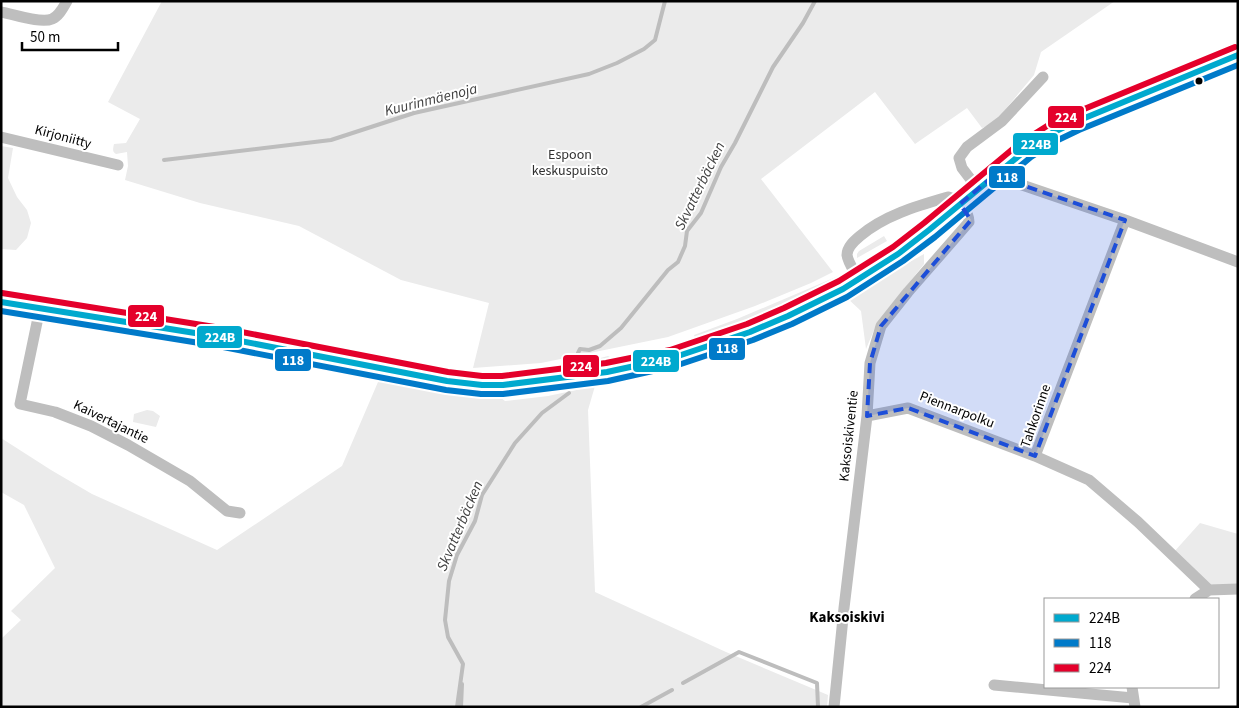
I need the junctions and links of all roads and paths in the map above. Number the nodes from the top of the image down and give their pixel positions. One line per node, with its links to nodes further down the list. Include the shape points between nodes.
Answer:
1 (67, 1): 2 (street, via 50,20)
2 (1, 12)
3 (1238, 55): 7 (street, via 1052,133)
4 (1043, 77): 8 (street, via 1002,121 967,147 959,158 962,168)
5 (1, 137): 6 (street, Kirjoniitty)
6 (118, 165)
7 (1002, 169): 8 (street); 10 (street, via 1016,183)
8 (978, 189): 9 (street)
9 (960, 204): 12 (street, via 898,254); 12 (street, via 948,198 912,208 865,232 850,246 847,254); 15 (street, Kaksoiskiventie, via 969,222 881,326 870,363)
10 (1125, 220): 11 (street); 16 (street, Tahkorinne)
11 (1238, 262)
12 (859, 280): 14 (street, via 750,332 672,358 607,372 503,385 447,381 220,337)
13 (1, 302): 14 (street)
14 (40, 308): 17 (street, Kaivertajantie, via 20,404 55,412 91,426 190,481 227,511)
15 (867, 416): 16 (street, Piennarpolku, via 908,408); 23 (street, Kaksoiskiventie)
16 (1035, 456): 19 (street, Tahkorinne, via 1089,480)
17 (240, 513)
18 (1238, 589): 19 (street)
19 (1209, 590): 20 (street)
20 (1197, 598)
21 (994, 685): 22 (street)
22 (1133, 697)
23 (834, 707)

